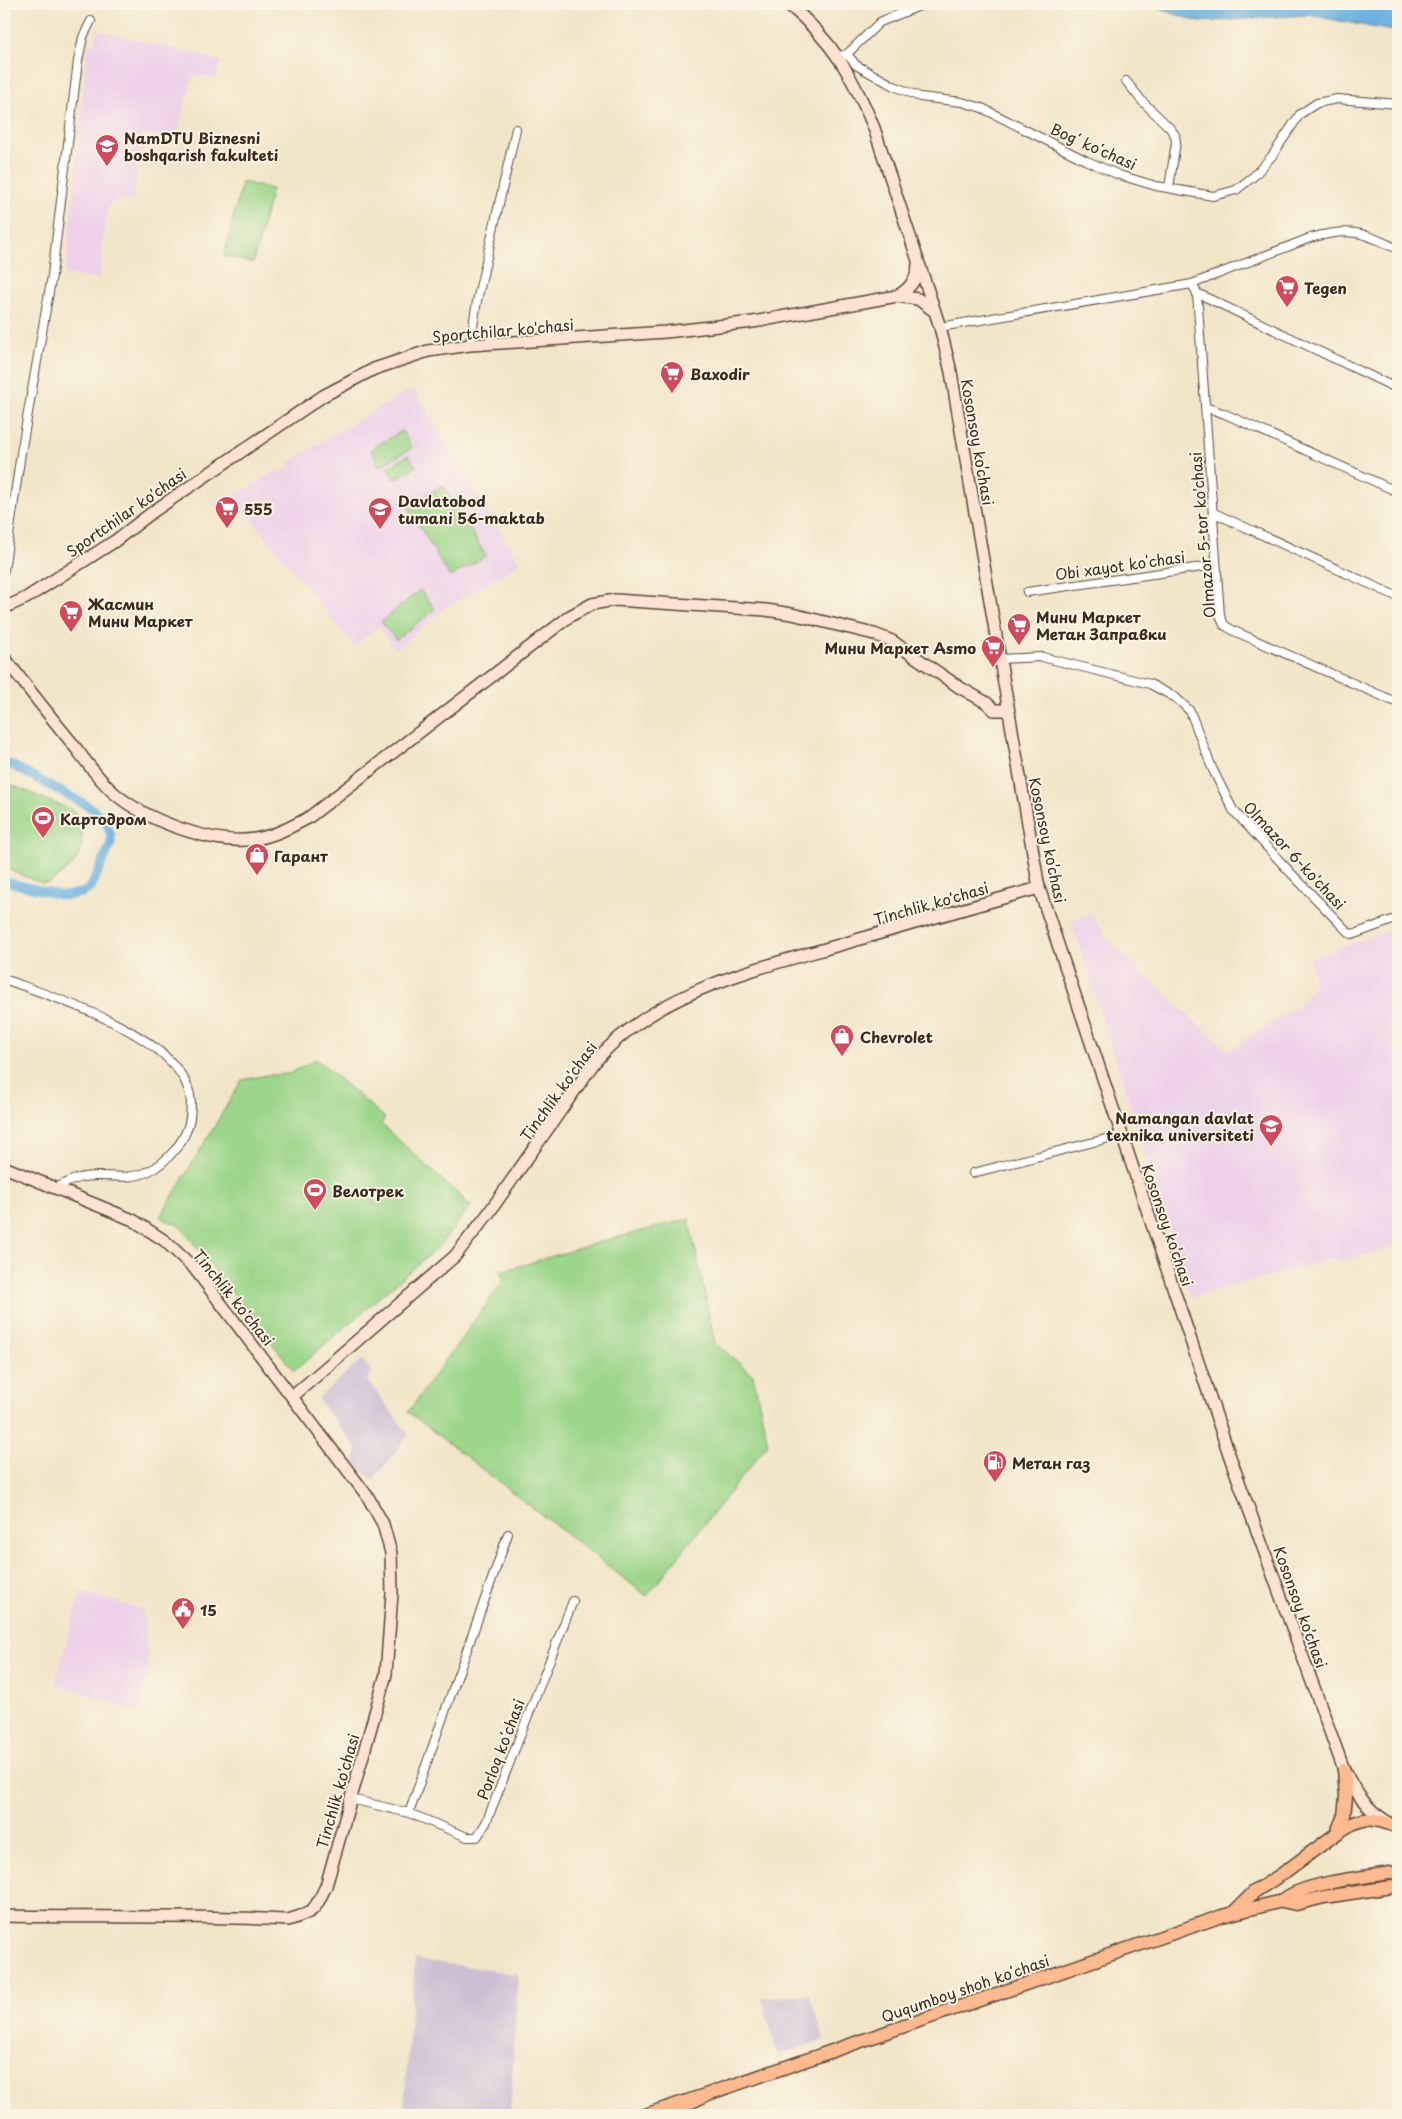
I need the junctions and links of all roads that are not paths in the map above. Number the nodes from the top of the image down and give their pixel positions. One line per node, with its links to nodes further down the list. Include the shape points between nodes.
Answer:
1 (788, 4): 4 (street, Kosonsoy ko’chasi)
2 (924, 4): 4 (street, via 880,22)
3 (92, 21): 22 (street, via 83,37 78,61 52,275)
4 (843, 55): 8 (street, Bogʻ koʻchasi, via 900,89 920,97 982,108 1119,175); 10 (street, Kosonsoy ko’chasi, via 874,128)
5 (1126, 81): 8 (street, via 1174,135 1176,142)
6 (1398, 104): 8 (street, Bogʻ koʻchasi, via 1337,99 1317,103 1300,114 1272,156 1236,190 1213,196)
7 (516, 129): 16 (street)
8 (1169, 188)
9 (1398, 249): 11 (street, via 1347,230 1328,233)
10 (918, 261): 13 (street, via 913,282); 14 (street, Kosonsoy ko’chasi)
11 (1192, 284): 12 (street, Olmazor 5-tor ko'chasi); 15 (street)
12 (1197, 293): 17 (street); 18 (street, Olmazor 5-tor ko'chasi)
13 (897, 296): 14 (street, via 918,299); 16 (street, Sportchilar ko'chasi, via 753,322 666,332)
14 (933, 310): 15 (street, Kosonsoy ko’chasi)
15 (940, 327): 27 (street, Kosonsoy ko’chasi)
16 (470, 345): 25 (street, Sportchilar ko'chasi, via 428,351 374,368 323,396 229,455 115,541 26,598)
17 (1398, 389)
18 (1205, 407): 19 (street); 20 (street, Olmazor 5-tor ko'chasi)
19 (1398, 492)
20 (1214, 513): 21 (street, Olmazor 5-tor ko'chasi); 24 (street)
21 (1216, 565): 23 (street, Obi xayot koʻchasi); 28 (street, Olmazor 5-tor ko'chasi, via 1220,615 1224,625)
22 (4, 570)
23 (1027, 592)
24 (1398, 597)
25 (4, 608)
26 (4, 657): 29 (street, via 114,793 137,809 173,824 200,834 235,841 274,834 308,818 570,616 604,601 766,610 874,634 892,641 994,710)
27 (999, 659): 29 (street, Kosonsoy ko’chasi); 31 (street, Olmazor 6-ko'chasi, via 1042,657 1150,684 1176,698 1190,712 1233,810 1348,932 1357,933)
28 (1398, 702)
29 (1008, 710): 30 (street, Kosonsoy ko’chasi)
30 (1039, 888): 33 (street, Kosonsoy ko’chasi); 37 (street, Tinchlik ko'chasi, via 712,984 630,1028 594,1063 455,1256)
31 (1398, 918)
32 (4, 979): 36 (street, via 110,1020 142,1038 175,1066 188,1088 192,1106 189,1127 176,1148 160,1164 145,1173 116,1178 80,1177)
33 (1122, 1135): 35 (street); 40 (street, Kosonsoy ko’chasi, via 1230,1456)
34 (4, 1168): 36 (street, Tinchlik ko'chasi)
35 (973, 1173)
36 (54, 1188): 37 (street, Tinchlik ko'chasi, via 133,1220 166,1240 194,1268)
37 (293, 1396): 41 (street, Tinchlik ko'chasi, via 372,1504 386,1531 391,1553 392,1594 386,1674)
38 (508, 1534): 42 (street)
39 (572, 1601): 42 (street, Porloq koʻchasi, via 486,1823 477,1837 467,1837)
40 (1344, 1770): 43 (street, Kosonsoy ko’chasi, via 1358,1796 1372,1812); 44 (main road, via 1344,1816)
41 (351, 1799): 42 (street, Porloq koʻchasi); 50 (street, Tinchlik ko'chasi, via 326,1886 310,1914 288,1920)
42 (409, 1813)
43 (1395, 1826): 44 (main road, via 1361,1819)
44 (1336, 1834): 46 (main road)
45 (1398, 1872): 48 (main road, via 1363,1877)
46 (1282, 1874): 48 (main road); 49 (main road, via 1254,1892)
47 (1398, 1886): 48 (main road, via 1324,1896 1296,1904)
48 (1285, 1900): 49 (main road, Ququmboy shoh koʻchasi)
49 (1233, 1912): 51 (main road, Ququmboy shoh koʻchasi)
50 (4, 1916)
51 (708, 2094): 52 (main road, Ququmboy shoh koʻchasi); 53 (main road, Ququmboy shoh koʻchasi)
52 (645, 2115)
53 (664, 2115)

